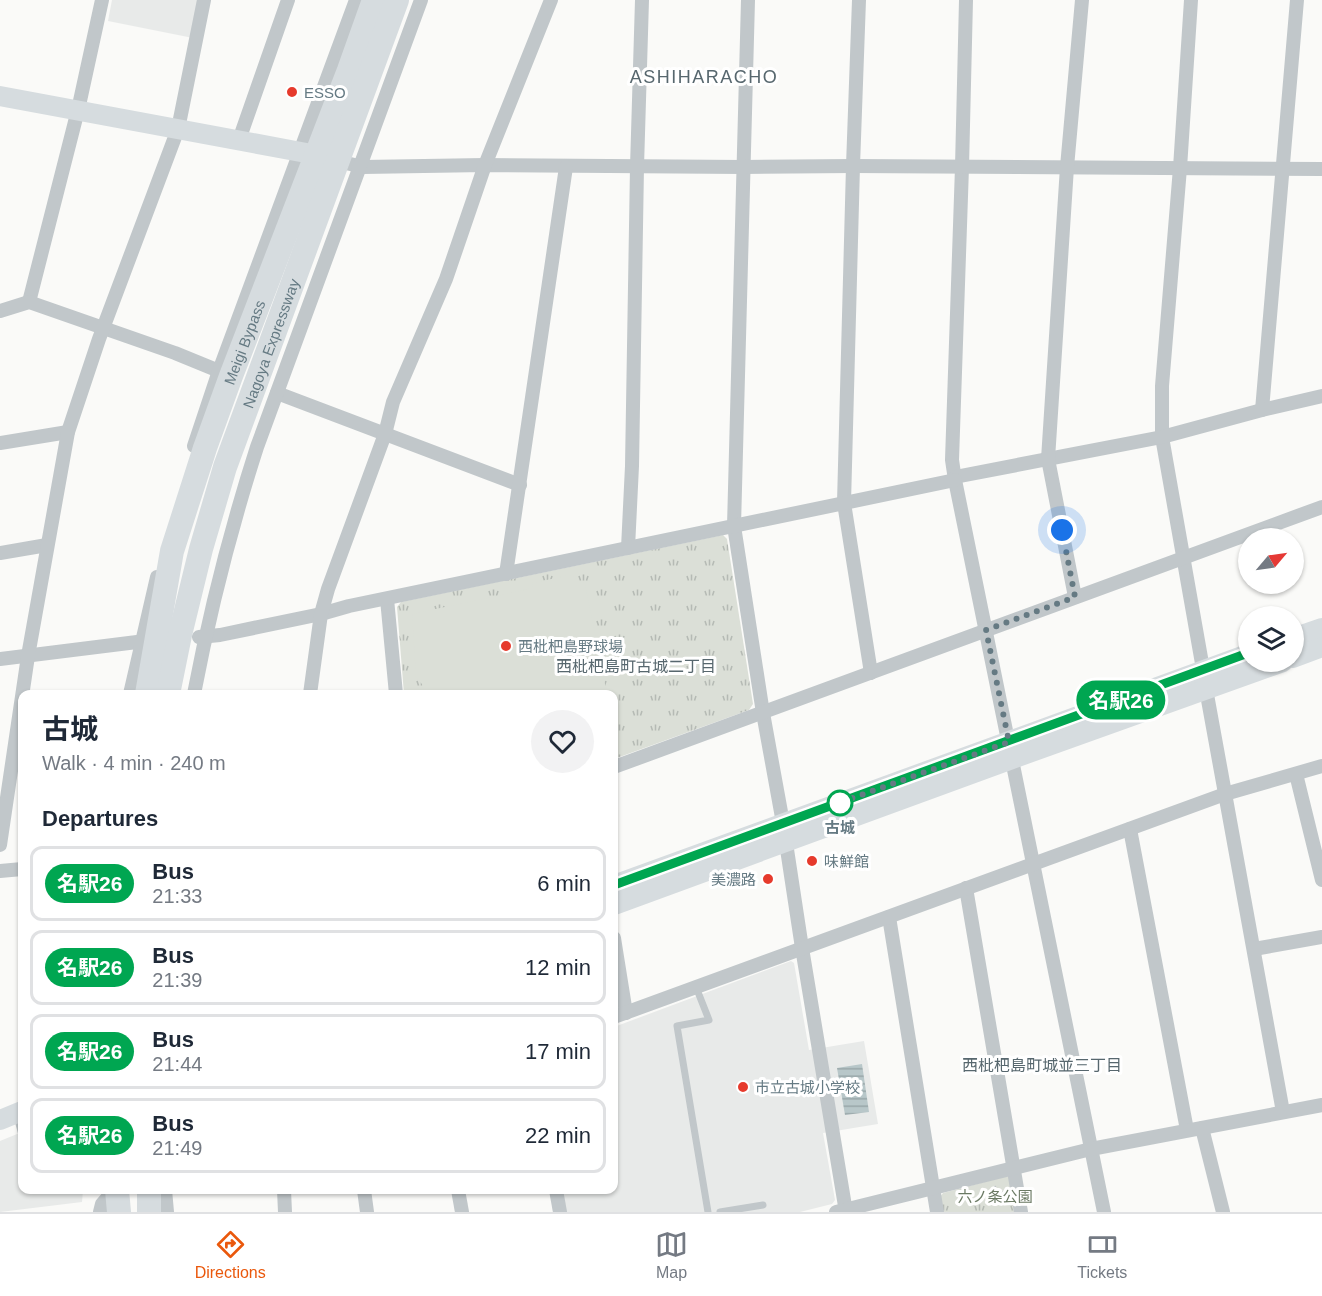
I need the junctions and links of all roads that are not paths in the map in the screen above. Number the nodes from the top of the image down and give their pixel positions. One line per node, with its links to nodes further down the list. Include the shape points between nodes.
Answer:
1 (102, 0): 20 (street)
2 (204, 0): 21 (street)
3 (288, 0): 22 (street)
4 (356, 0): 18 (street)
5 (376, 0): 17 (highway, Meigi Bypass); 78 (highway, Nagoya Expressway, via 256,326 212,458)
6 (397, 0): 80 (highway, Nagoya Expressway, via 225,467 201,549)
7 (405, 0): 24 (highway)
8 (421, 0): 24 (street)
9 (551, 0): 25 (street)
10 (642, 0): 27 (street)
11 (748, 0): 29 (street)
12 (859, 0): 28 (street)
13 (966, 0): 30 (street)
14 (1082, 0): 31 (street)
15 (1191, 0): 32 (street)
16 (1297, 0): 34 (street)
17 (349, 70): 18 (street); 23 (highway, Meigi Bypass)
18 (321, 95): 23 (street)
19 (0, 96): 20 (street)
20 (78, 110): 21 (street); 37 (street)
21 (178, 129): 22 (street); 39 (street)
22 (240, 140): 23 (street)
23 (309, 153): 35 (street); 36 (highway, Meigi Bypass)
24 (353, 164): 25 (street); 41 (street); 81 (highway, via 261,386 221,508)
25 (485, 165): 26 (street); 45 (street, via 446,279 393,402)
26 (566, 166): 27 (street); 50 (street)
27 (636, 166): 29 (street); 55 (street)
28 (853, 166): 29 (street); 30 (street); 51 (street)
29 (743, 167): 53 (street)
30 (962, 167): 31 (street); 49 (street, via 952,460)
31 (1067, 167): 32 (street); 48 (street)
32 (1180, 168): 34 (street); 46 (street, via 1162,386)
33 (1322, 169): 34 (street)
34 (1283, 170): 43 (street)
35 (285, 194): 36 (street); 40 (street)
36 (284, 240): 79 (highway, Meigi Bypass, via 205,448 172,551)
37 (29, 302): 38 (street); 39 (street)
38 (0, 311)
39 (103, 327): 40 (street); 44 (street)
40 (219, 371): 66 (street, via 165,541)
41 (277, 393): 45 (street); 65 (street, via 238,508)
42 (1322, 396): 43 (street)
43 (1262, 410): 46 (street)
44 (68, 432): 47 (street); 54 (street)
45 (385, 434): 50 (street); 61 (street)
46 (1162, 437): 48 (street); 57 (street)
47 (0, 443)
48 (1048, 459): 49 (street); 59 (street)
49 (955, 478): 51 (street); 63 (street)
50 (520, 485): 58 (street)
51 (844, 503): 53 (street); 74 (street)
52 (1322, 507): 57 (street)
53 (734, 526): 55 (street); 85 (street)
54 (47, 545): 56 (street); 69 (street)
55 (628, 548): 58 (street)
56 (0, 553)
57 (1183, 557): 59 (street); 72 (street)
58 (506, 574): 60 (street)
59 (1075, 597): 63 (street)
60 (387, 599): 61 (street); 84 (street)
61 (321, 614): 65 (street); 83 (street)
62 (1322, 628): 64 (street)
63 (986, 630): 74 (street); 87 (street)
64 (1304, 634)
65 (202, 636): 82 (street)
66 (143, 641): 69 (street); 77 (street)
67 (1322, 647): 68 (street)
68 (1304, 654)
69 (28, 656): 71 (street); 76 (street)
70 (1238, 657): 72 (street)
71 (0, 659)
72 (1203, 669): 87 (street)
73 (1254, 672): 75 (street)
74 (871, 673): 85 (street)
75 (1206, 689): 87 (street); 91 (street)
76 (23, 690)
77 (131, 690)
78 (150, 690)
79 (150, 690)
80 (169, 690)
81 (179, 690)
82 (195, 690)
83 (311, 690)
84 (396, 690)
85 (763, 713): 88 (street); 93 (street)
86 (18, 724): 94 (street)
87 (1010, 750): 93 (street); 95 (street)
88 (618, 766)
89 (1322, 766): 90 (street)
90 (1296, 774): 91 (street); 98 (street)
91 (1226, 794): 92 (street); 105 (street)
92 (1130, 829): 95 (street); 112 (street)
93 (784, 833): 99 (street); 101 (street); 104 (street)
94 (0, 845)
95 (1033, 864): 100 (street); 113 (street)
96 (18, 869): 97 (street)
97 (0, 871)
98 (1322, 880)
99 (618, 884)
100 (966, 888): 102 (street); 114 (street)
101 (618, 903)
102 (888, 917): 104 (street); 115 (street)
103 (1322, 937): 105 (street)
104 (802, 948): 106 (street); 127 (street)
105 (1254, 949): 110 (street)
106 (696, 987): 108 (street); 138 (lane, via 709,1020 677,1026)
107 (618, 989): 108 (street)
108 (620, 1015)
109 (1322, 1105): 110 (street)
110 (1283, 1112): 111 (street)
111 (1202, 1128): 112 (street); 143 (street)
112 (1186, 1130): 113 (street)
113 (1091, 1149): 114 (street); 142 (street)
114 (1014, 1168): 115 (street); 141 (street)
115 (933, 1188): 127 (street); 140 (street)
116 (108, 1194): 129 (highway)
117 (112, 1194): 128 (street)
118 (117, 1194): 130 (highway)
119 (125, 1194): 131 (highway)
120 (148, 1194): 132 (highway)
121 (165, 1194): 133 (street)
122 (284, 1194): 134 (street)
123 (365, 1194): 135 (street)
124 (459, 1194): 136 (street)
125 (557, 1194): 137 (street)
126 (763, 1205): 139 (lane)
127 (842, 1211)
128 (100, 1212)
129 (108, 1212)
130 (119, 1212)
131 (125, 1212)
132 (149, 1212)
133 (167, 1212)
134 (285, 1212)
135 (367, 1212)
136 (462, 1212)
137 (560, 1212)
138 (708, 1212)
139 (720, 1212)
140 (937, 1212)
141 (1022, 1212)
142 (1104, 1212)
143 (1223, 1212)

